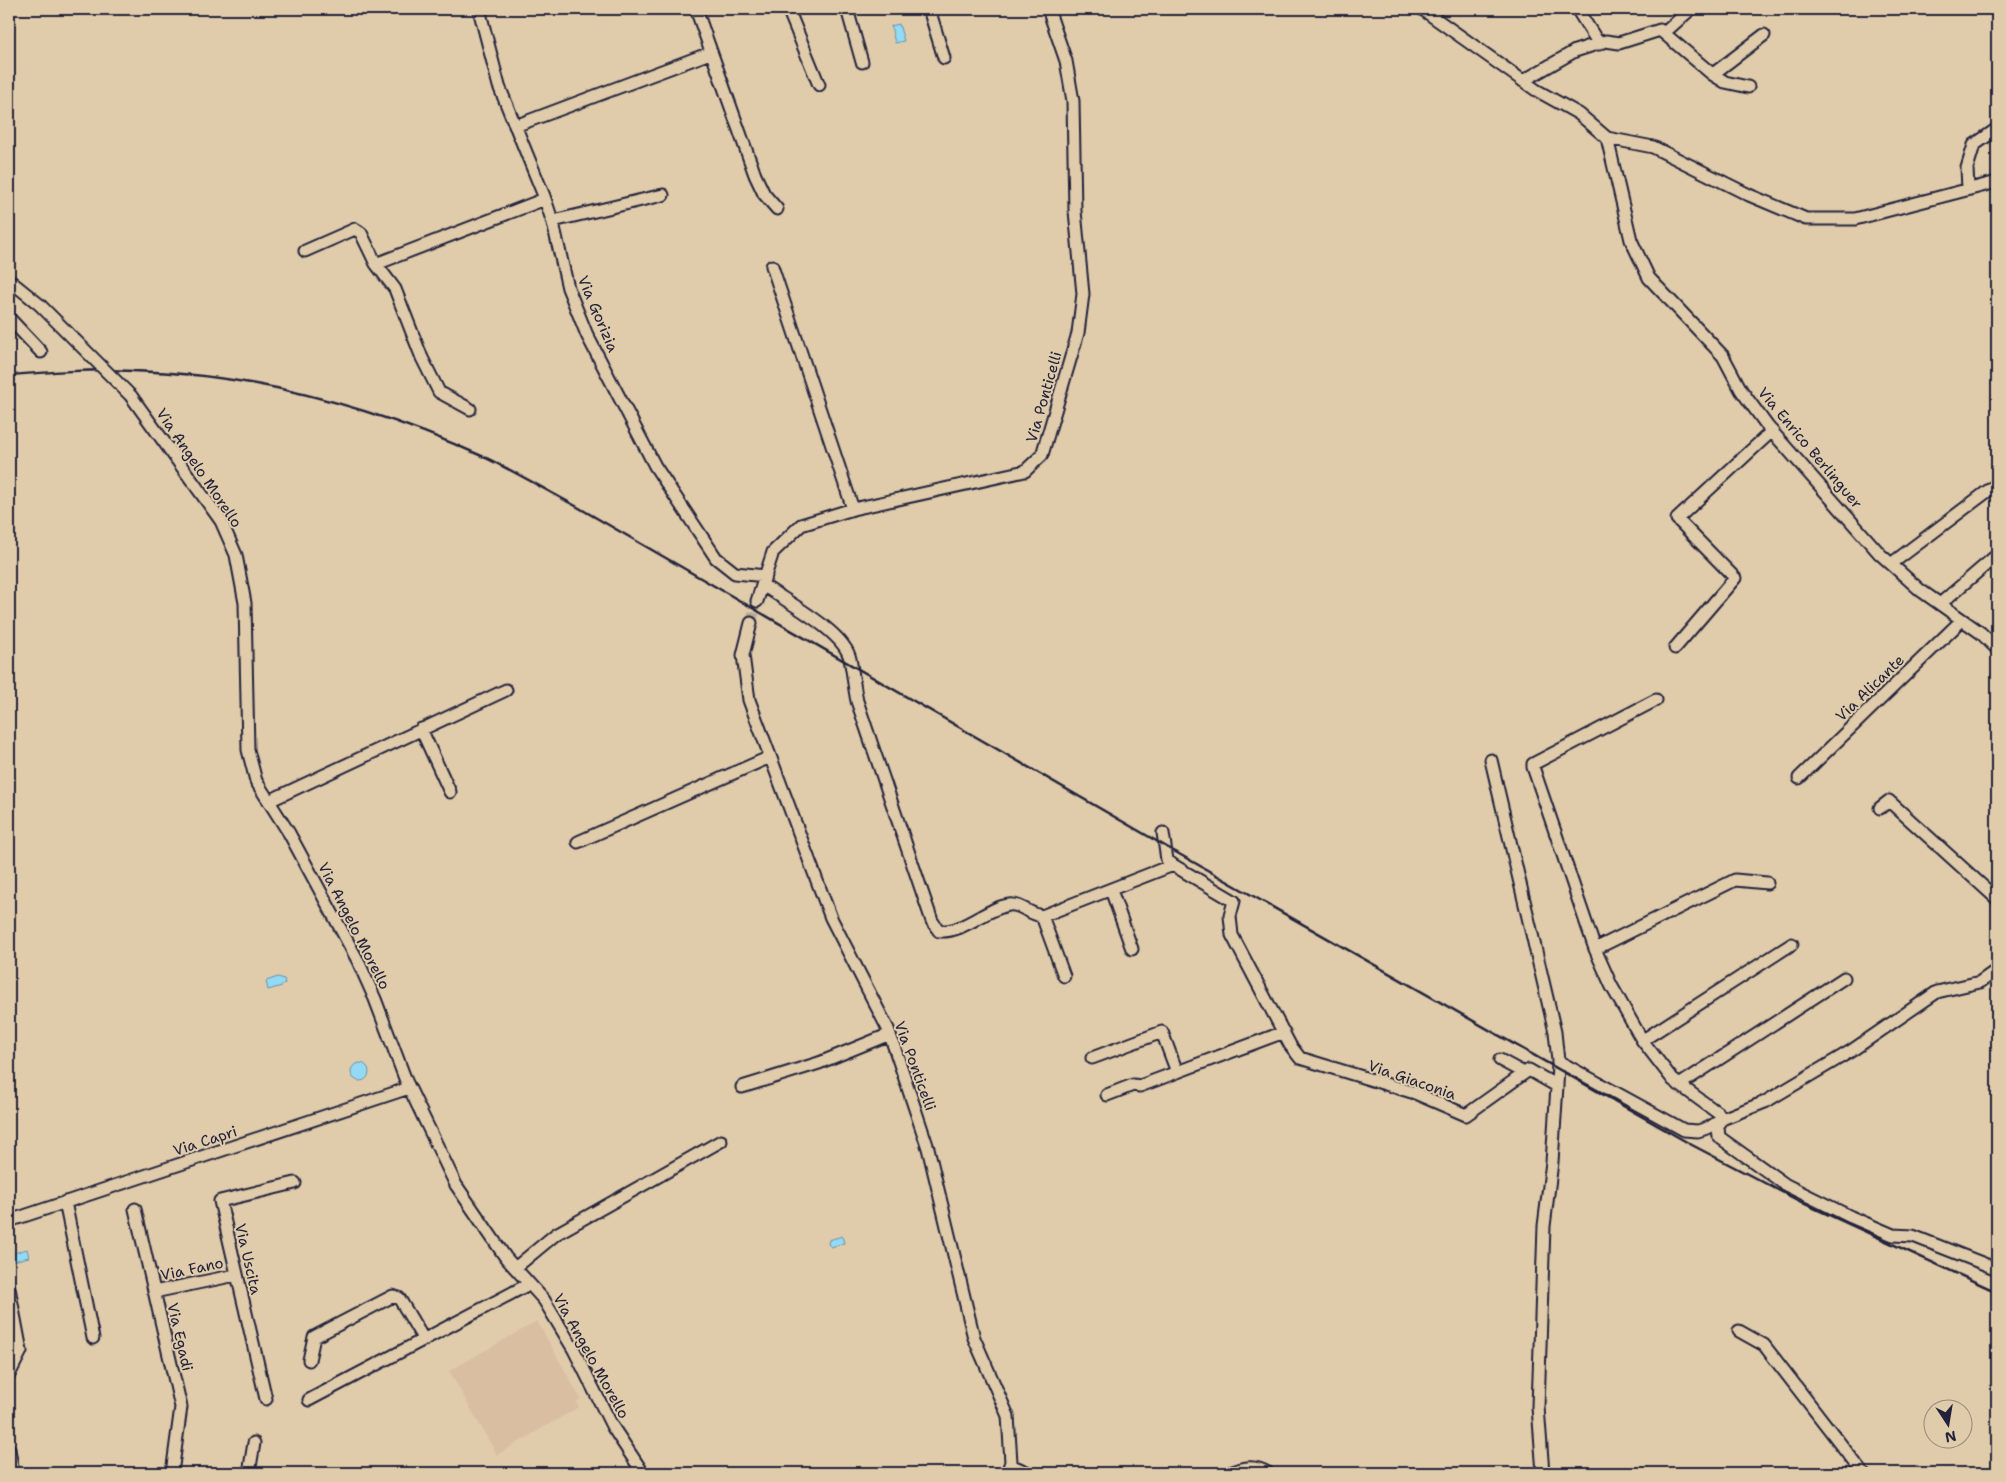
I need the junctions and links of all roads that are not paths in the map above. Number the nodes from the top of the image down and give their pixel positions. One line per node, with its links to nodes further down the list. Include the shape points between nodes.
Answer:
1 (479, 9): 20 (street, Via Gorizia)
2 (696, 9): 27 (street, via 755,175 764,194)
3 (788, 9): 18 (street)
4 (847, 9): 15 (street)
5 (929, 9): 14 (street)
6 (1048, 9): 38 (street, Via Ponticelli, via 1066,60 1073,101 1075,211 1083,294 1078,333 1042,455 1025,471)
7 (1422, 9): 17 (street)
8 (1577, 9): 12 (street)
9 (1691, 9): 10 (street)
10 (1664, 33): 12 (street, via 1660,30 1619,43); 16 (street)
11 (1764, 35): 16 (street)
12 (1599, 44): 17 (street, via 1576,50)
13 (710, 53): 20 (street)
14 (944, 58)
15 (862, 62)
16 (1713, 74): 19 (street, via 1725,82)
17 (1523, 81): 22 (street, via 1579,114)
18 (819, 85)
19 (1748, 87)
20 (514, 126): 26 (street, Via Gorizia)
21 (1997, 129): 24 (street, via 1974,145 1967,168)
22 (1607, 138): 24 (street, via 1652,147 1806,219 1855,219); 36 (street, Via Enrico Berlinguer, via 1631,240 1649,278 1723,356 1741,390)
23 (1997, 182): 24 (street)
24 (1968, 189)
25 (663, 195): 28 (street)
26 (545, 199): 28 (street, Via Gorizia); 30 (street)
27 (777, 209)
28 (553, 222): 41 (street, Via Gorizia, via 575,307 655,466 716,558 735,573)
29 (305, 251): 30 (street, via 355,229 361,234)
30 (376, 264): 35 (street, via 395,289 438,392)
31 (772, 266): 38 (street)
32 (9, 280): 55 (street, Via Angelo Morello, bridge, via 40,305 131,396 220,521 236,555 244,592 248,750 252,773)
33 (9, 318): 34 (street)
34 (41, 352)
35 (470, 409)
36 (1772, 431): 40 (street, Via Enrico Berlinguer); 46 (street, via 1677,519 1736,578)
37 (1997, 484): 40 (street)
38 (853, 509): 41 (street, Via Ponticelli, via 801,525 773,552)
39 (1997, 555): 43 (street)
40 (1891, 564): 43 (street, Via Enrico Berlinguer)
41 (765, 581): 42 (street, Via Ponticelli); 63 (street, via 821,623 850,658 857,701 936,928 949,930 1008,905)
42 (757, 601)
43 (1940, 604): 44 (street, Via Enrico Berlinguer)
44 (1961, 621): 47 (street, Via Enrico Berlinguer, via 1981,633); 53 (street, Via Alicante)
45 (751, 623): 51 (street, Via Ponticelli, via 743,655 749,700)
46 (1676, 648)
47 (1997, 649)
48 (506, 690): 50 (street)
49 (1656, 700): 66 (street, via 1533,764 1542,801)
50 (421, 729): 54 (street); 55 (street)
51 (770, 757): 58 (street); 71 (street, Via Ponticelli, via 831,918)
52 (1491, 760): 75 (street, via 1555,1032)
53 (1799, 778)
54 (450, 792)
55 (269, 801): 81 (street, Via Angelo Morello, via 361,967)
56 (1880, 808): 62 (street, via 1889,801)
57 (1163, 833): 59 (street, via 1167,860)
58 (578, 842)
59 (1173, 865): 61 (street); 70 (street, Via Giaconia, via 1234,901 1230,916 1232,935)
60 (1767, 883): 66 (street, via 1735,880)
61 (1111, 890): 63 (street); 65 (street)
62 (1997, 899)
63 (1042, 916): 68 (street)
64 (1792, 944): 72 (street)
65 (1132, 949)
66 (1594, 949): 72 (street)
67 (1997, 970): 83 (street, via 1980,982 1937,992 1801,1081 1765,1102)
68 (1064, 976)
69 (1844, 978): 78 (street)
70 (1284, 1032): 76 (street); 77 (street, Via Giaconia, via 1300,1058 1415,1093 1466,1115)
71 (890, 1034): 80 (street, via 819,1063); 104 (street, Via Ponticelli, via 928,1148 974,1338 1008,1416)
72 (1643, 1040): 78 (street)
73 (1092, 1058): 76 (street, via 1162,1032)
74 (1500, 1060): 77 (street)
75 (1558, 1061): 79 (street); 83 (street, via 1684,1130 1698,1131)
76 (1177, 1072): 82 (street)
77 (1524, 1073): 79 (street, via 1529,1070)
78 (1679, 1085): 83 (street, via 1710,1105)
79 (1557, 1086): 112 (street, via 1544,1245 1538,1407)
80 (742, 1087)
81 (409, 1088): 86 (street, Via Capri); 89 (street, Via Angelo Morello, via 456,1185)
82 (1107, 1095)
83 (1722, 1119): 90 (street, via 1718,1127 1719,1137 1786,1185 1892,1235 1913,1236)
84 (721, 1141): 89 (street, via 556,1234)
85 (295, 1183): 91 (street, Via Uscita, via 220,1201)
86 (64, 1202): 88 (street, Via Capri); 96 (street)
87 (135, 1209): 94 (street, Via Egadi)
88 (9, 1221)
89 (515, 1268): 92 (street, Via Angelo Morello)
90 (1997, 1269)
91 (236, 1274): 94 (street, Via Fano); 100 (street, Via Uscita)
92 (529, 1284): 97 (street); 108 (street, Via Angelo Morello, via 544,1300 560,1326 612,1426)
93 (9, 1288): 99 (street, via 21,1351)
94 (154, 1292): 106 (street, Via Egadi, via 181,1407)
95 (1739, 1331): 113 (street, via 1764,1345)
96 (93, 1338)
97 (424, 1340): 98 (street, via 399,1298 393,1296 314,1337); 101 (street)
98 (309, 1360)
99 (9, 1375)
100 (266, 1399)
101 (309, 1400)
102 (254, 1443): 107 (street)
103 (9, 1449): 105 (street)
104 (1008, 1469): 109 (street)
105 (13, 1473)
106 (172, 1473)
107 (249, 1473)
108 (643, 1473)
109 (1029, 1473)
110 (1230, 1473): 111 (street, via 1245,1467)
111 (1268, 1473)
112 (1543, 1473)
113 (1863, 1473)

